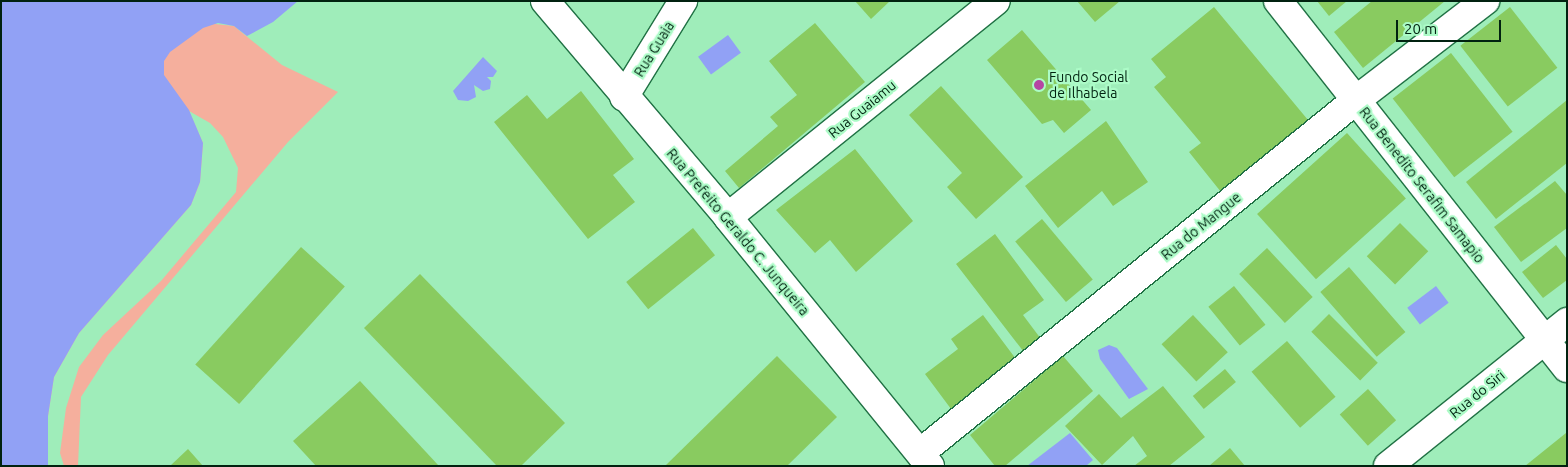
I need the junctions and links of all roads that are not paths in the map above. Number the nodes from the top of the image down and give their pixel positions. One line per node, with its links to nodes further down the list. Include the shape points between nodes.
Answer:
1 (545, 1): 6 (street, Rua Prefeito Geraldo C. Junqueira)
2 (683, 1): 6 (street, Rua Guaia)
3 (996, 1): 8 (street, Rua Guaiamu)
4 (1278, 1): 7 (street, Rua Benedito Serafim Samapio)
5 (1485, 1): 7 (street, Rua do Mangue)
6 (624, 97): 8 (street, Rua Prefeito Geraldo C. Junqueira)
7 (1356, 100): 10 (street, Rua Benedito Serafim Samapio); 12 (street, Rua do Mangue)
8 (728, 217): 12 (street, Rua Prefeito Geraldo C. Junqueira)
9 (1567, 322): 10 (street, Rua do Siri)
10 (1543, 342): 11 (street, Rua Benedito Serafim Samapio); 13 (street, Rua do Siri)
11 (1567, 368)
12 (925, 460)
13 (1388, 466)

